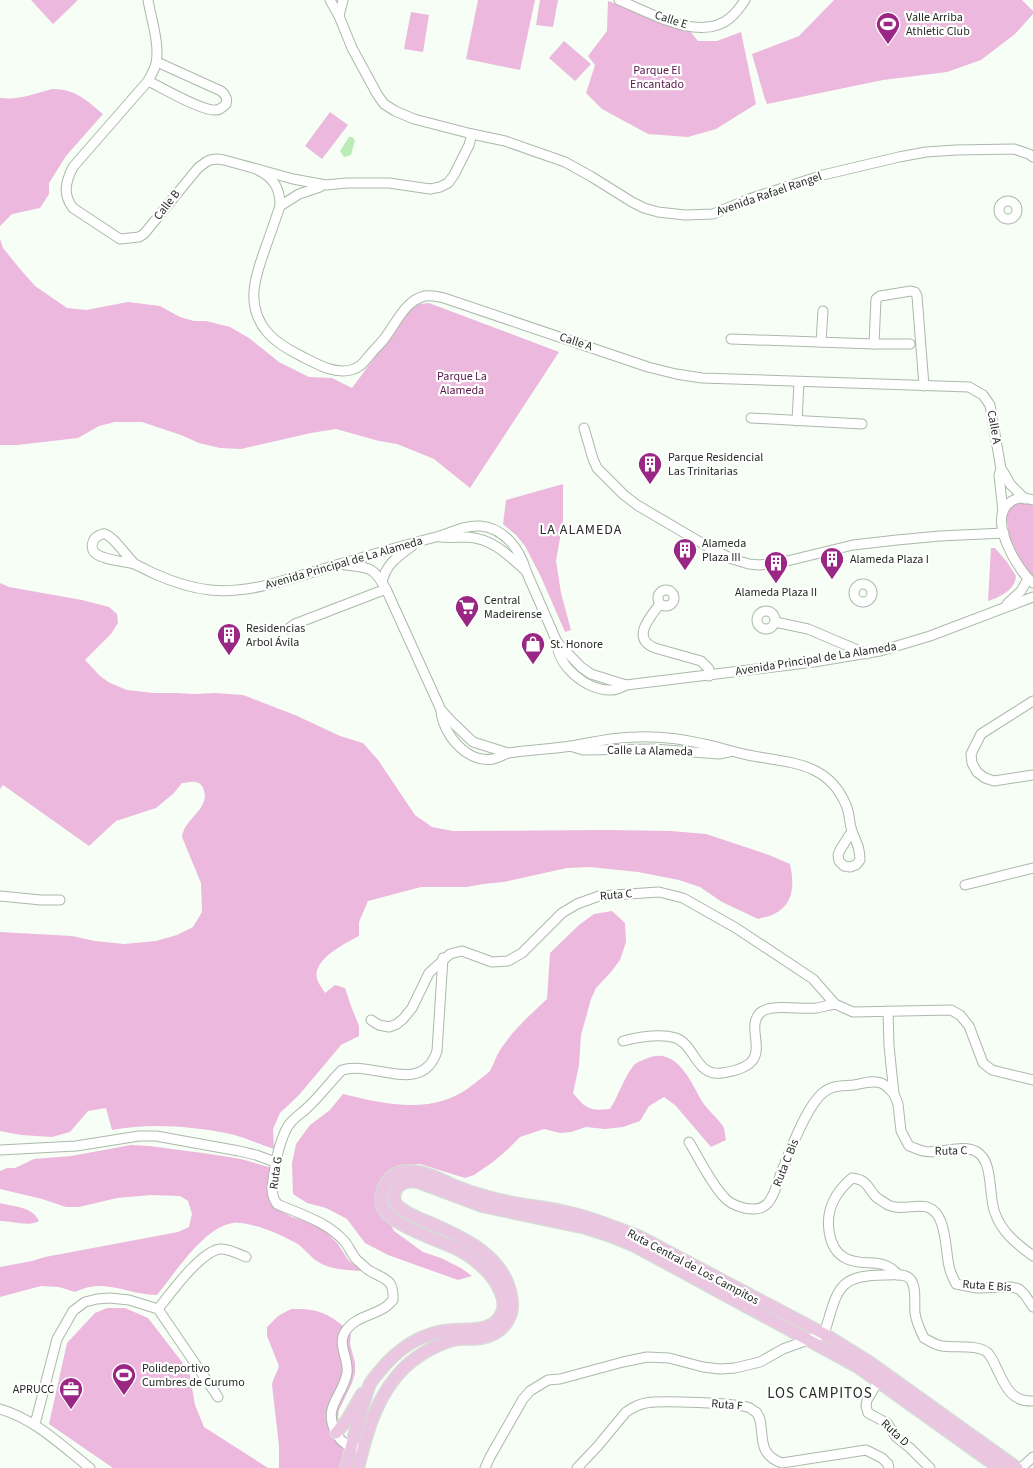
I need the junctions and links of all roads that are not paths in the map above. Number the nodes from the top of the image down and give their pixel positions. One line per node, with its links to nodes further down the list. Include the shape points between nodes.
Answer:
1 (148, 0): 7 (street, Calle B, via 158,51)
2 (330, 0): 6 (street, Avenida Rafael Rangel)
3 (343, 0): 6 (street)
4 (619, 0): 5 (street, Calle E, via 680,25 713,27 730,18)
5 (745, 0)
6 (339, 16): 9 (street, Avenida Rafael Rangel, via 352,48 384,104 414,119)
7 (157, 62): 8 (street, Calle B); 8 (street, via 221,91 226,104 220,109 210,110)
8 (148, 81): 11 (street, Calle B, via 73,167 66,181 73,208 120,239 139,237 206,162 224,160)
9 (472, 134): 10 (street, Avenida Rafael Rangel, via 505,141 565,162 644,208 685,215 713,214 823,175 917,154 1008,149); 12 (street, Calle B, via 454,175 440,187 430,189 389,182)
10 (1033, 157)
11 (258, 170): 12 (street, Calle B); 13 (street, via 276,184)
12 (326, 185): 13 (street, via 298,194)
13 (280, 206): 19 (street, Calle A, via 256,275 256,309 267,333 276,341 323,367 351,370 360,366 406,307 419,298 433,296 676,374)
14 (823, 311): 16 (street)
15 (731, 339): 16 (street)
16 (821, 342): 17 (street)
17 (874, 344): 18 (street); 20 (street, via 876,299 915,292)
18 (910, 344)
19 (799, 382): 20 (street, Calle A); 22 (street)
20 (924, 386): 25 (street, Calle A, via 969,387 987,399)
21 (751, 418): 22 (street)
22 (797, 421): 23 (street)
23 (862, 424)
24 (584, 428): 29 (street, via 597,468 624,495 705,545 749,564 787,561 897,540)
25 (1001, 470): 26 (street, Calle A, via 1010,484); 27 (street, Calle A)
26 (1029, 499): 27 (street, via 1013,500)
27 (1003, 512): 29 (street, Calle A)
28 (495, 530): 30 (street, Avenida Principal de La Alameda, via 470,527); 32 (street); 35 (street, Avenida Principal de La Alameda, via 510,540)
29 (1004, 533): 36 (street, Calle A, via 1011,554)
30 (437, 536): 31 (street, Avenida Principal de La Alameda); 32 (street, Avenida Principal de La Alameda)
31 (424, 539): 34 (street, Avenida Principal de La Alameda); 37 (street, via 387,566 383,574)
32 (490, 542): 35 (street, Avenida Principal de La Alameda)
33 (134, 564): 33 (street, Avenida Principal de La Alameda, via 106,534 94,541 94,552 100,556); 34 (street, Avenida Principal de La Alameda, via 176,583 211,590 252,589)
34 (340, 564): 37 (street, Calle La Alameda, via 368,568 376,573)
35 (526, 571): 43 (street, Avenida Principal de La Alameda)
36 (1031, 581): 40 (street, Avenida Principal de La Alameda)
37 (384, 586): 42 (street); 50 (street, Calle La Alameda)
38 (1033, 597): 40 (street, Avenida Principal de La Alameda)
39 (660, 604): 46 (street, via 644,626 646,642 654,648 702,661 709,669)
40 (1000, 608): 44 (street, Avenida Principal de La Alameda, via 912,643)
41 (775, 622): 44 (street, via 808,629)
42 (288, 629)
43 (557, 642): 45 (street, Avenida Principal de La Alameda); 47 (street, Avenida Principal de La Alameda, via 557,650 566,668)
44 (867, 654): 46 (street, Avenida Principal de La Alameda)
45 (591, 674): 47 (street); 48 (street, Avenida Principal de La Alameda)
46 (709, 676): 48 (street, Avenida Principal de La Alameda)
47 (583, 680): 48 (street, Avenida Principal de La Alameda, via 605,690)
48 (626, 685)
49 (1033, 701): 58 (street, via 981,734 971,754 977,772 985,778 994,781)
50 (441, 710): 52 (street, Calle La Alameda); 55 (street, Calle La Alameda, via 441,718 451,738)
51 (653, 738): 53 (street, Calle La Alameda, via 601,740); 54 (street); 56 (street, Calle La Alameda, via 704,744)
52 (473, 742): 55 (street); 57 (street, Calle La Alameda)
53 (570, 746): 54 (street, Calle La Alameda, via 583,750); 57 (street, Calle La Alameda)
54 (652, 749): 56 (street, Calle La Alameda)
55 (466, 752): 57 (street, Calle La Alameda, via 483,759 494,759)
56 (731, 752): 59 (street, Calle La Alameda, via 800,764 822,774 842,797 850,815)
57 (508, 753)
58 (1033, 775)
59 (852, 831)
60 (1033, 868): 61 (street)
61 (965, 885)
62 (0, 896): 63 (street)
63 (60, 900)
64 (443, 958): 65 (street, Ruta C, via 462,951 492,962 508,961 522,953 562,913 577,904 599,896 659,892 683,898 736,928 813,979); 67 (street, via 429,973 403,1019 388,1026); 75 (street, Ruta G, via 437,1051 429,1065 423,1071 404,1074 349,1067 342,1070 289,1124)
65 (835, 1004): 66 (street, via 853,1012); 68 (street, via 816,1008 767,1008 759,1013 755,1022 758,1049 755,1058 740,1069 720,1074 700,1066 685,1043 676,1038 641,1036)
66 (888, 1011): 69 (street, via 951,1010 969,1026 983,1063 992,1070); 70 (street, Ruta C)
67 (371, 1020)
68 (623, 1041)
69 (1033, 1080)
70 (894, 1094): 71 (street, Ruta C Bis, via 882,1083 870,1082 822,1092 808,1111 772,1197 760,1209 743,1208 725,1199); 76 (street, Ruta C, via 900,1131 909,1146 924,1152 971,1149 984,1158 994,1213 1010,1238)
71 (689, 1142)
72 (0, 1145): 73 (street)
73 (13, 1148): 74 (street); 75 (street, via 76,1146 156,1136 239,1151)
74 (0, 1150)
75 (275, 1162): 89 (street, Ruta G, via 272,1192 277,1204 331,1229 345,1242 354,1258 368,1270 390,1281 394,1290 393,1300 386,1308 352,1323 344,1333 342,1343 347,1372 330,1417)
76 (1032, 1254)
77 (246, 1257): 80 (street, via 221,1249 210,1253 198,1262)
78 (898, 1275): 79 (street, Ruta E Bis, via 893,1268 845,1258 830,1238 828,1221 832,1202 852,1178 866,1183 877,1198 891,1206 916,1206 936,1213 941,1221 949,1267 956,1284 1019,1289); 81 (street, via 871,1275 844,1284); 86 (street, Ruta E Bis, via 906,1276 913,1285 915,1314 924,1338 941,1346 980,1349 988,1354 1015,1398)
79 (1033, 1307)
80 (158, 1309): 85 (street); 88 (street, via 110,1298 85,1302 73,1311 57,1339)
81 (824, 1334): 82 (street); 83 (main road, Ruta Central de Los Campitos); 84 (main road, Ruta Central de Los Campitos, via 649,1242 614,1227 566,1212 500,1201 432,1176 404,1171 386,1182 381,1196 384,1209 399,1223 461,1251 476,1262 496,1283 503,1295 504,1308 489,1326 424,1336 387,1362)
82 (811, 1340): 83 (main road, Ruta Central de Los Campitos); 91 (main road, Ruta Central de Los Campitos, via 611,1236 564,1222 488,1208 418,1182 407,1182 395,1191 398,1206 484,1251 506,1281 512,1297 512,1312 509,1322 492,1335 445,1343 406,1367 388,1386 379,1402); 96 (street, via 783,1349 760,1362 735,1368 703,1367 669,1358 647,1357 548,1380 522,1399)
83 (881, 1376): 99 (street, Ruta D, via 866,1400 868,1413 887,1423 896,1437); 100 (main road, Ruta Central de Los Campitos); 101 (main road, Ruta Central de Los Campitos)
84 (369, 1385): 89 (main road); 90 (main road, Ruta Central de Los Campitos)
85 (218, 1397)
86 (1033, 1401)
87 (0, 1409): 88 (street)
88 (36, 1424): 93 (street)
89 (336, 1433): 90 (street, via 342,1442)
90 (351, 1446): 91 (street); 94 (main road, Ruta Central de Los Campitos)
91 (363, 1448): 95 (main road, Ruta Central de Los Campitos)
92 (1033, 1458): 102 (street)
93 (90, 1468)
94 (346, 1468)
95 (358, 1468)
96 (485, 1468)
97 (577, 1468): 98 (street, Ruta F, via 626,1412 651,1402 750,1408 759,1418 765,1450 782,1463 866,1450 882,1458)
98 (889, 1468)
99 (930, 1468)
100 (999, 1468)
101 (1017, 1468)
102 (1021, 1468)

